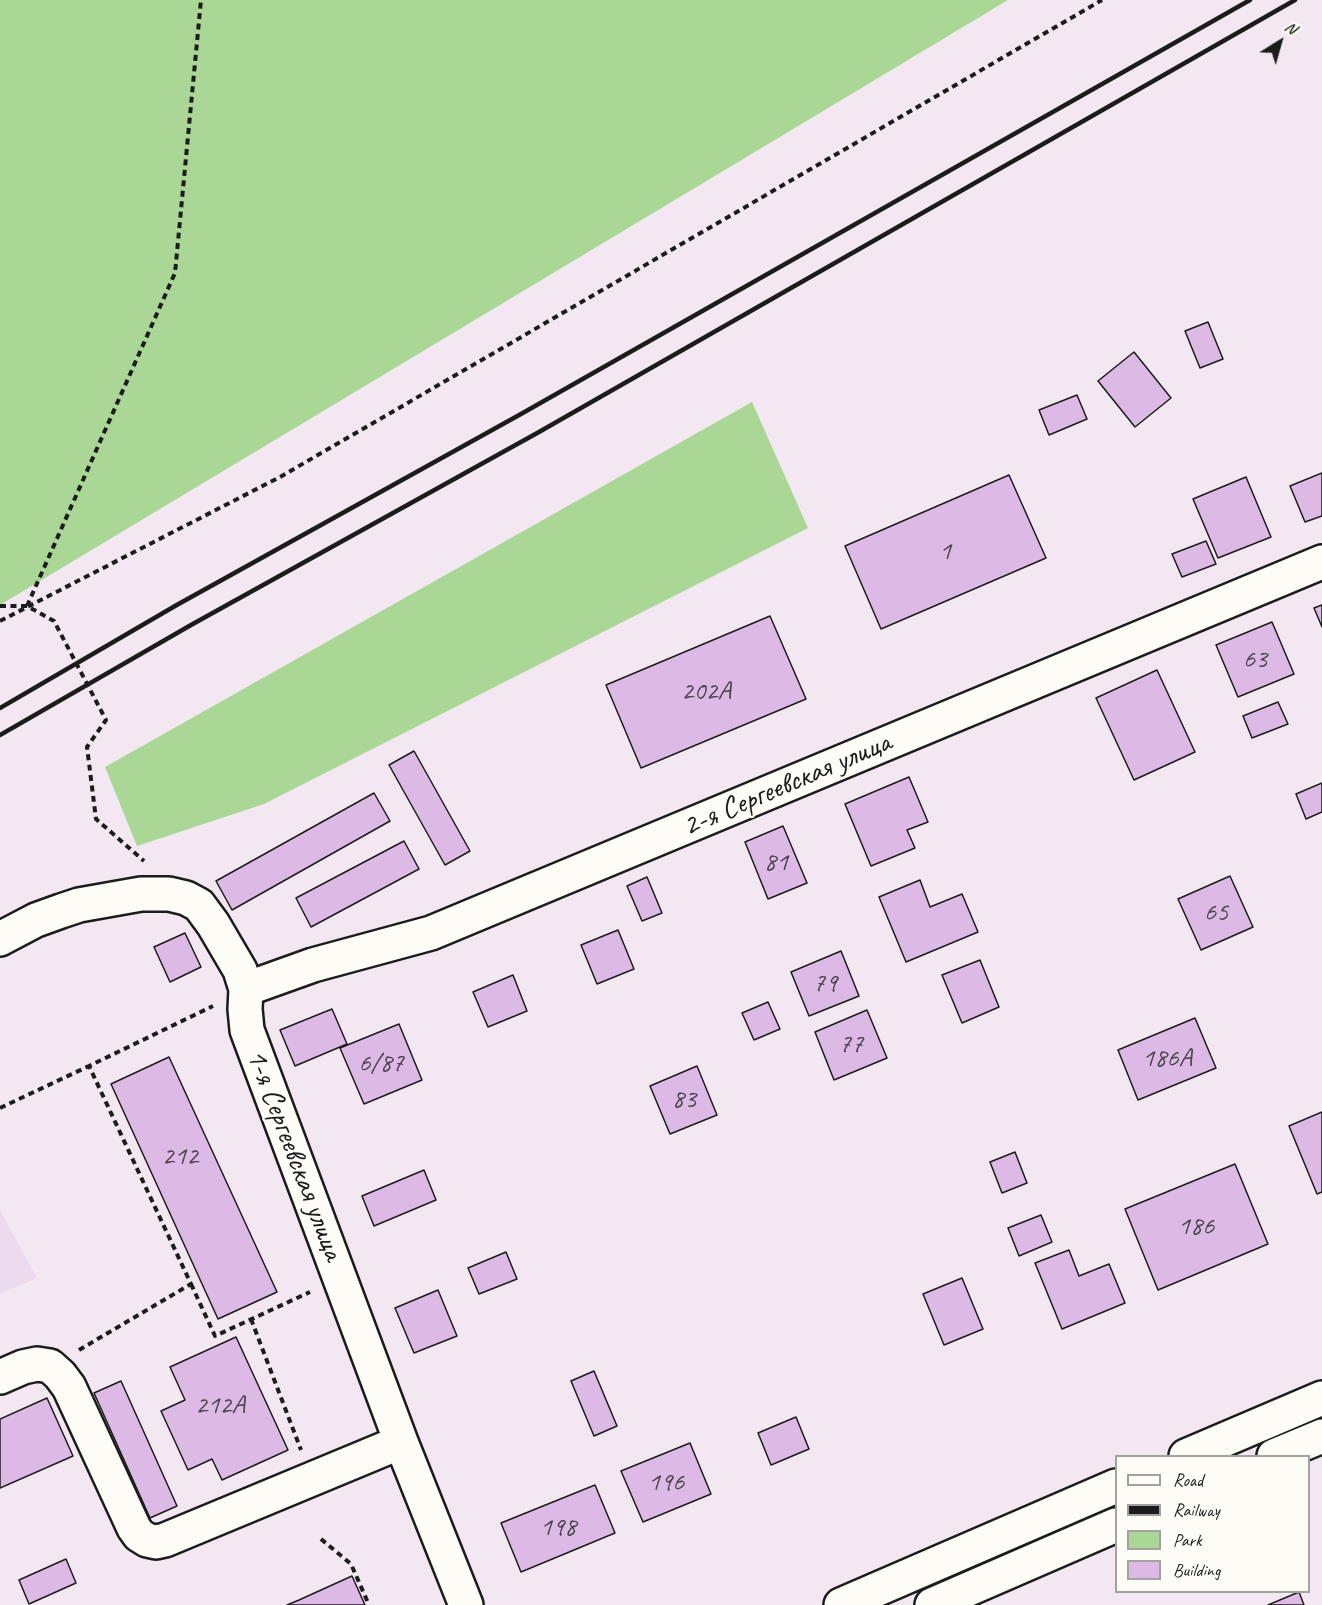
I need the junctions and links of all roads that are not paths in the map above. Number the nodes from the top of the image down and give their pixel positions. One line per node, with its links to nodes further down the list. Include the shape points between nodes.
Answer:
1 (1322, 562): 3 (street, 2-я Сергеевская улица, via 431,933 313,965)
2 (0, 939): 3 (street, 1-я Сергеевская улица, via 36,920 79,905 141,894 169,894 199,905 240,970)
3 (246, 990): 7 (street, 1-я Сергеевская улица, via 247,1030)
4 (0, 1377): 7 (street, via 37,1364 50,1366 60,1375 134,1528 139,1535 156,1542)
5 (1311, 1403): 6 (street); 8 (street)
6 (1320, 1441): 9 (street)
7 (401, 1442): 12 (street, 1-я Сергеевская улица)
8 (1188, 1455)
9 (1277, 1455)
10 (1115, 1486): 13 (street)
11 (1115, 1525): 14 (street)
12 (466, 1605)
13 (841, 1605)
14 (932, 1605)

